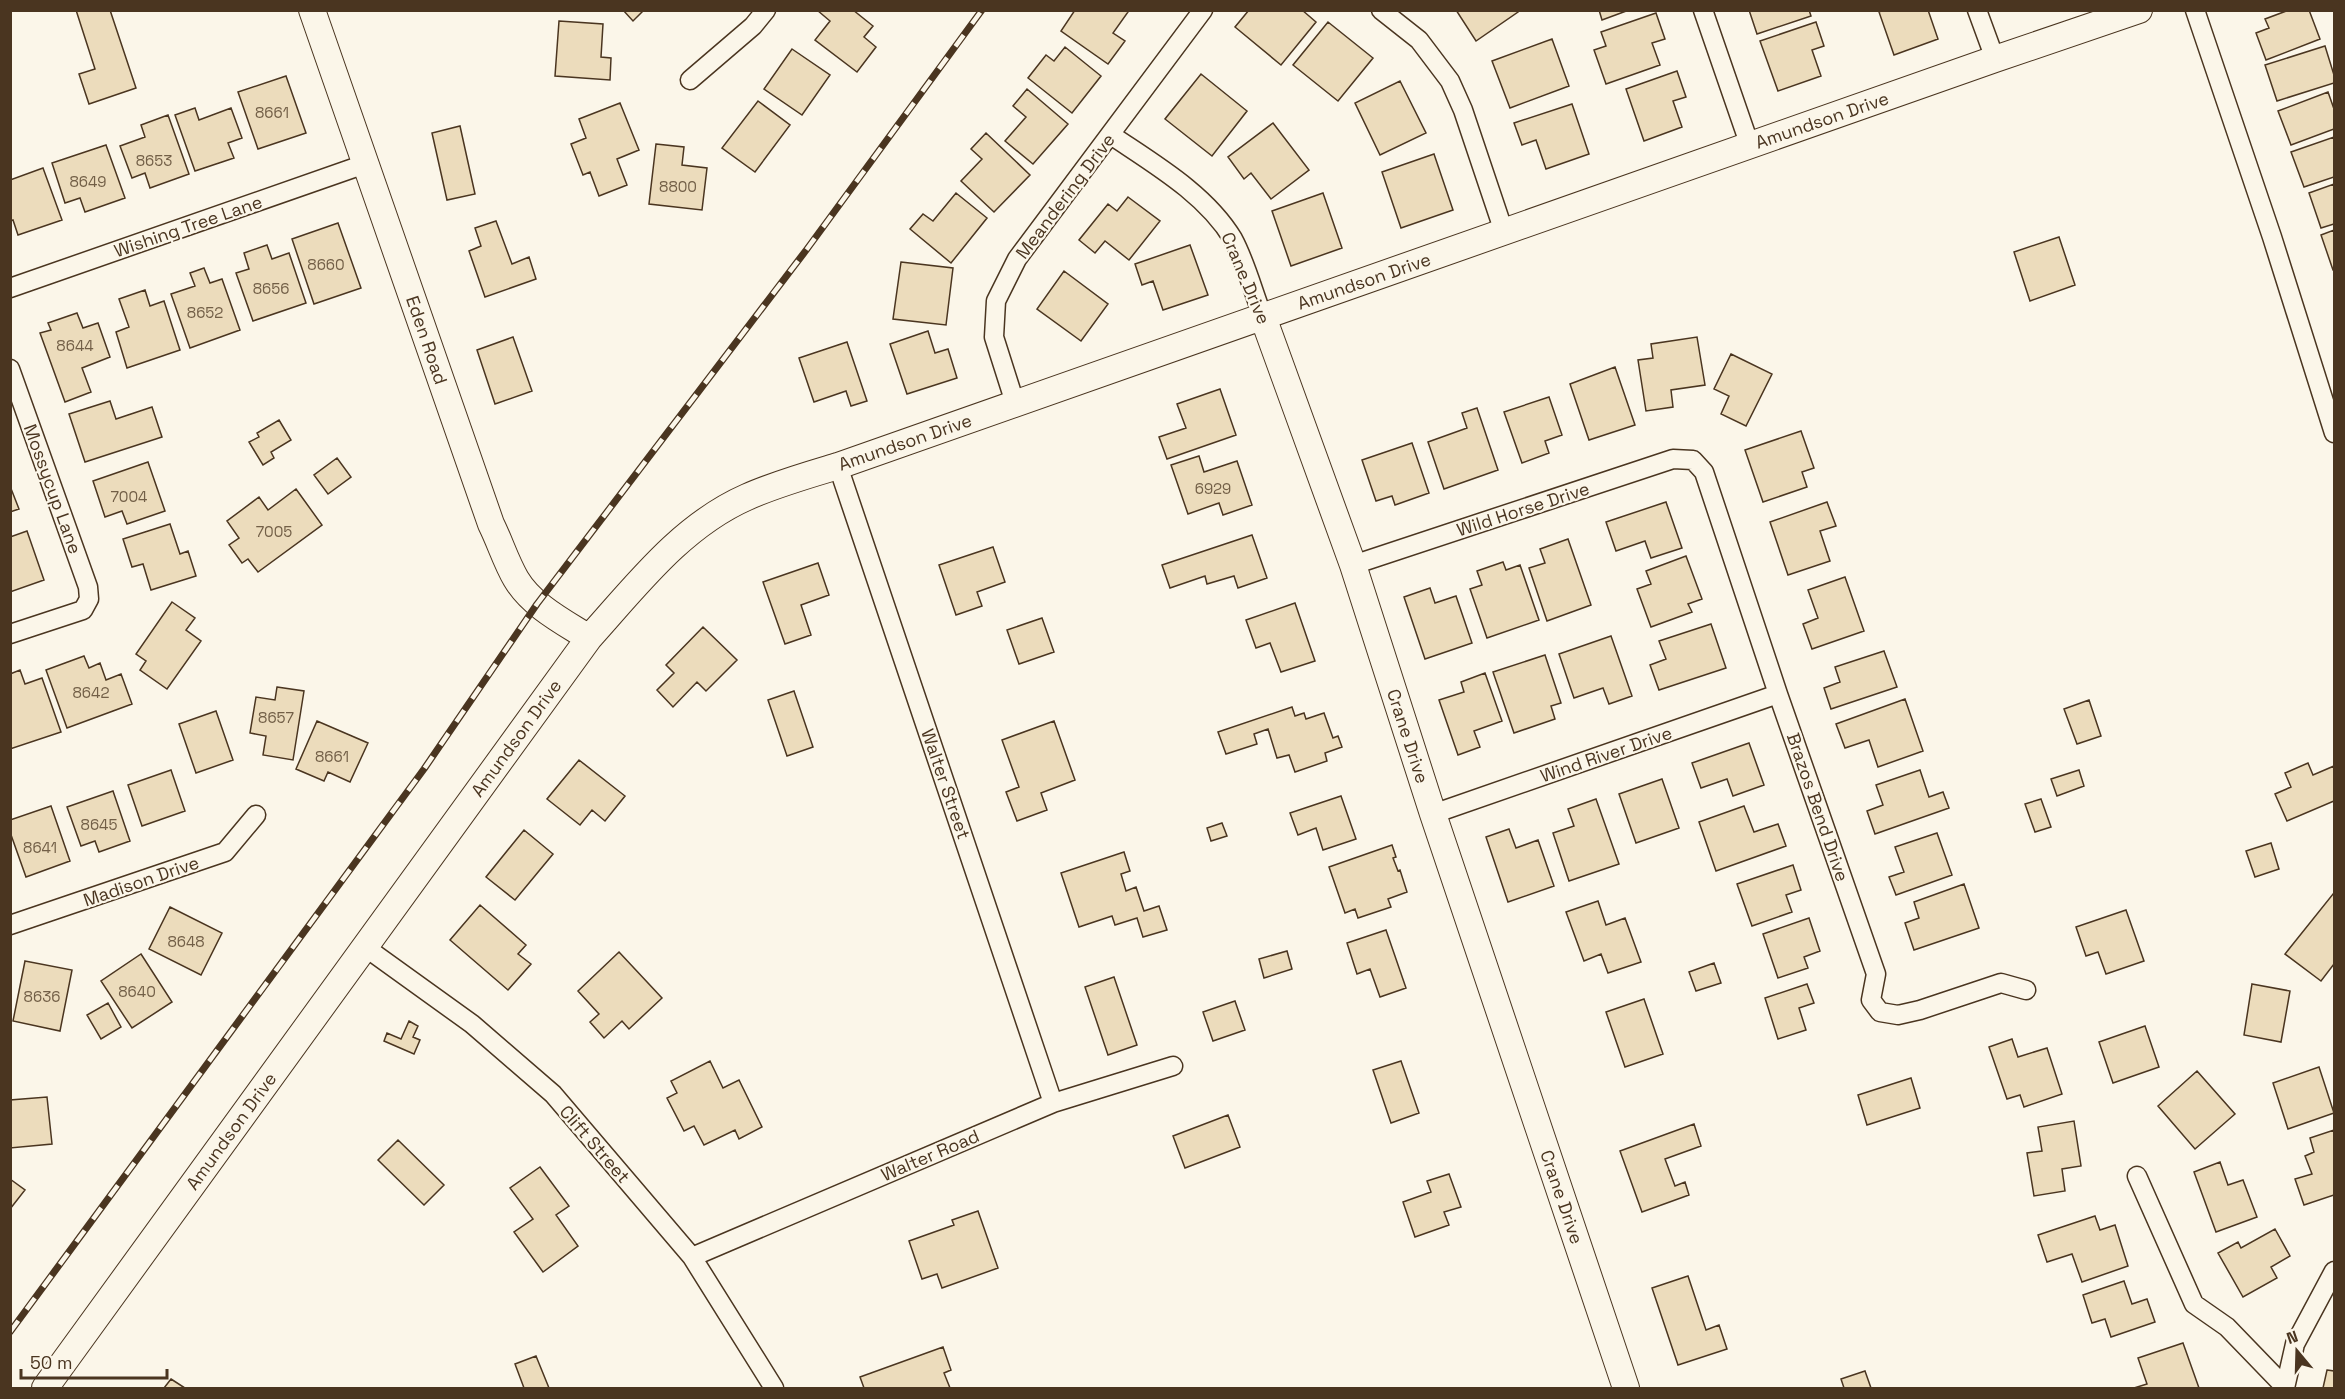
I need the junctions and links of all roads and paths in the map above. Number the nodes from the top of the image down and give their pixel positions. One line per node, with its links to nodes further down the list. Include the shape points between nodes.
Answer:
1 (312, 10): 13 (street, Eden Road)
2 (766, 10): 10 (street)
3 (1203, 10): 11 (street, Meandering Drive)
4 (1381, 10): 14 (street, via 1419,40 1450,81)
5 (1703, 10): 12 (street)
6 (1977, 10): 9 (street)
7 (2139, 10): 9 (street, Amundson Drive)
8 (2195, 10): 19 (street)
9 (1995, 59): 12 (street, Amundson Drive)
10 (690, 80)
11 (1111, 135): 16 (street, Crane Drive, via 1196,196 1220,220 1234,240); 18 (street, Meandering Drive, via 1017,259 996,300 994,337)
12 (1750, 146): 14 (street, Amundson Drive)
13 (365, 164): 15 (street, Wishing Tree Lane); 24 (street, Eden Road, via 491,524 516,580 537,603)
14 (1504, 232): 16 (street, Amundson Drive)
15 (10, 288)
16 (1263, 317): 18 (street, Amundson Drive); 22 (street, Crane Drive)
17 (10, 369): 23 (street, Mossycup Lane, via 89,599 83,610)
18 (1015, 403): 21 (street, Amundson Drive)
19 (2334, 433)
20 (1693, 460): 22 (street, Wild Horse Drive, via 1672,459); 25 (street, Brazos Bend Drive, via 1704,471)
21 (838, 466): 24 (street, Amundson Drive, via 745,498 696,528 662,558); 32 (street, Walter Street)
22 (1353, 565): 27 (street, Crane Drive)
23 (10, 634)
24 (589, 638): 29 (street, Amundson Drive)
25 (1778, 694): 27 (street, Wind River Drive); 30 (street, Brazos Bend Drive, via 1876,974 1871,1000 1880,1012 1898,1015 1920,1010 2001,982)
26 (256, 814): 28 (street, Madison Drive, via 225,852)
27 (1433, 814): 39 (street, Crane Drive)
28 (10, 926)
29 (365, 947): 34 (street, Clift Street, via 472,1024 553,1095); 37 (street, Amundson Drive)
30 (2026, 990)
31 (1173, 1066): 32 (street, Walter Road)
32 (1053, 1103): 34 (street, Walter Road)
33 (2137, 1176): 36 (street, via 2194,1304 2227,1327)
34 (692, 1257): 38 (street, Clift Street)
35 (2334, 1271): 36 (street, via 2295,1344)
36 (2284, 1388)
37 (45, 1389)
38 (774, 1389)
39 (1626, 1389)

